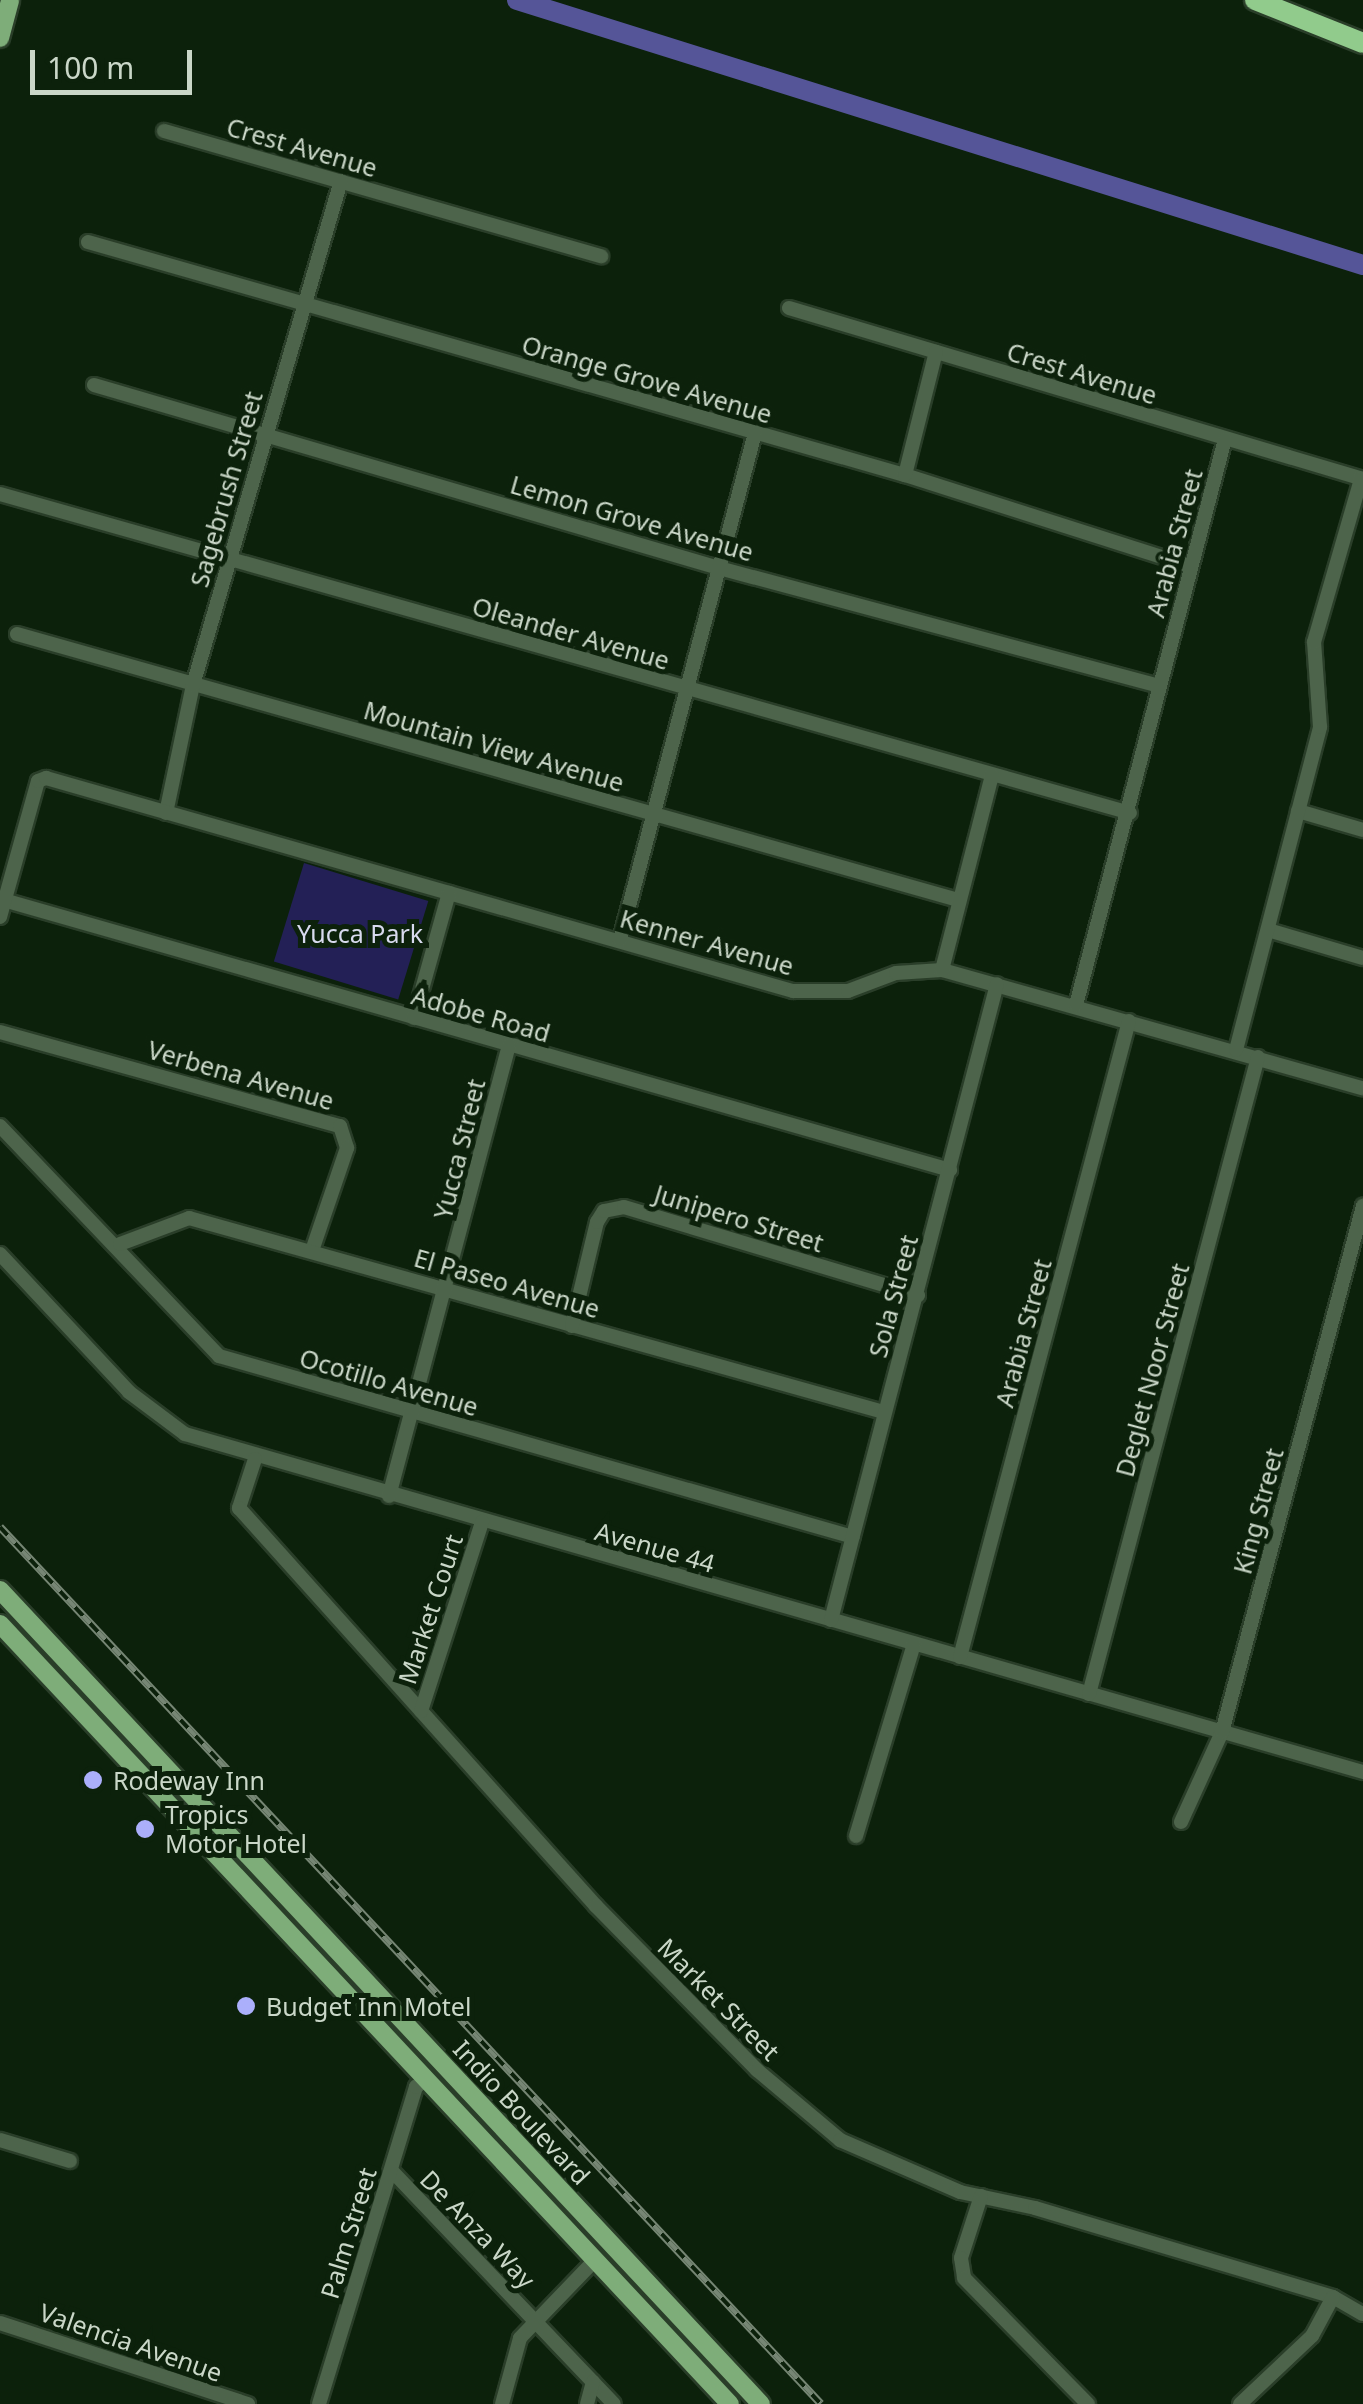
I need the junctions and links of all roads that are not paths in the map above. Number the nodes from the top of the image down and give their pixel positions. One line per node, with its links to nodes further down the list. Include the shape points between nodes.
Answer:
1 (10, 0): 3 (main road)
2 (1255, 0): 4 (highway)
3 (0, 38)
4 (1363, 43)
5 (164, 131): 6 (street, Crest Avenue)
6 (341, 181): 8 (street, Crest Avenue); 9 (street, Sagebrush Street)
7 (88, 242): 9 (street, Orange Grove Avenue)
8 (601, 256)
9 (304, 304): 13 (street, Sagebrush Street); 14 (street, Orange Grove Avenue)
10 (790, 308): 11 (street, Crest Avenue)
11 (936, 352): 15 (street, Crest Avenue); 16 (street)
12 (94, 385): 13 (street, Lemon Grove Avenue)
13 (266, 432): 19 (street, Sagebrush Street); 21 (street, Lemon Grove Avenue)
14 (755, 433): 16 (street, Orange Grove Avenue); 21 (street)
15 (1226, 440): 17 (street, Crest Avenue); 20 (street, Arabia Street)
16 (905, 474): 20 (street, Orange Grove Avenue)
17 (1362, 479): 27 (street, via 1314,642 1320,727)
18 (0, 494): 19 (street, Oleander Avenue)
19 (228, 560): 23 (street, Sagebrush Street); 25 (street, Oleander Avenue)
20 (1191, 566): 24 (street, Arabia Street)
21 (719, 568): 24 (street, Lemon Grove Avenue); 25 (street)
22 (17, 634): 23 (street, Mountain View Avenue)
23 (193, 685): 28 (street, Sagebrush Street); 29 (street, Mountain View Avenue)
24 (1159, 686): 30 (street, Arabia Street)
25 (686, 689): 26 (street, Oleander Avenue); 29 (street)
26 (992, 776): 30 (street, Oleander Avenue); 34 (street)
27 (1298, 811): 31 (street); 36 (street)
28 (166, 813): 32 (street, Kenner Avenue); 33 (street, Kenner Avenue, via 41,778)
29 (653, 814): 34 (street, Mountain View Avenue); 37 (street)
30 (1130, 814): 41 (street, Arabia Street)
31 (1363, 830)
32 (449, 893): 37 (street, Kenner Avenue); 42 (street)
33 (2, 900): 35 (street); 42 (street, Adobe Road)
34 (958, 900): 39 (street)
35 (0, 916)
36 (1268, 930): 38 (street); 46 (street)
37 (620, 940): 39 (street, Kenner Avenue, via 793,991 848,991 896,973)
38 (1363, 958)
39 (942, 970): 40 (street, Kenner Avenue)
40 (997, 984): 41 (street, Kenner Avenue); 50 (street, Sola Street)
41 (1076, 1006): 43 (street, Kenner Avenue)
42 (414, 1018): 45 (street, Adobe Road)
43 (1129, 1021): 46 (street, Kenner Avenue); 69 (street, Arabia Street)
44 (0, 1032): 53 (street, Verbena Avenue, via 340,1126 348,1148)
45 (509, 1045): 50 (street, Adobe Road); 55 (street, Yucca Street)
46 (1236, 1050): 47 (street, Kenner Avenue)
47 (1258, 1057): 48 (street, Kenner Avenue); 71 (street, Deglet Noor Street)
48 (1363, 1088)
49 (0, 1126): 52 (street, Ocotillo Avenue)
50 (950, 1170): 56 (street, Sola Street)
51 (1363, 1206): 73 (street, King Street)
52 (120, 1244): 53 (street, El Paseo Avenue, via 189,1218); 59 (street, Ocotillo Avenue, via 219,1356)
53 (312, 1251): 55 (street, El Paseo Avenue)
54 (0, 1254): 60 (street, Avenue 44, via 129,1392 185,1434)
55 (446, 1289): 57 (street, El Paseo Avenue); 59 (street, Yucca Street)
56 (918, 1295): 57 (street, Junipero Street, via 624,1207 604,1211 597,1222); 58 (street, Sola Street)
57 (572, 1326): 58 (street, El Paseo Avenue)
58 (884, 1412): 63 (street, Sola Street)
59 (414, 1413): 61 (street, Yucca Street); 63 (street, Ocotillo Avenue)
60 (255, 1460): 61 (street, Avenue 44); 72 (street, Market Street, via 239,1508)
61 (389, 1496): 62 (street, Avenue 44)
62 (482, 1522): 66 (street, Avenue 44); 72 (street, Market Court)
63 (853, 1538): 66 (street, Sola Street)
64 (0, 1590): 70 (main road, Indio Boulevard)
65 (0, 1604): 70 (main road, via 34,1640)
66 (831, 1620): 68 (street, Avenue 44)
67 (0, 1624): 78 (main road, Indio Boulevard)
68 (914, 1644): 69 (street, Avenue 44); 76 (street)
69 (960, 1657): 71 (street, Avenue 44)
70 (63, 1658): 77 (main road, Indio Boulevard)
71 (1089, 1694): 73 (street, Avenue 44)
72 (420, 1710): 83 (street, Market Street, via 596,1906 757,2070 840,2140)
73 (1222, 1732): 74 (street, Avenue 44); 75 (street, King Street)
74 (1363, 1772)
75 (1181, 1822)
76 (856, 1836)
77 (422, 2042): 78 (main road); 80 (main road, Indio Boulevard)
78 (426, 2079): 80 (main road, via 453,2088 493,2130); 82 (street, Palm Street, via 416,2087); 85 (main road, Indio Boulevard)
79 (0, 2140): 81 (street)
80 (520, 2146): 84 (main road, Indio Boulevard)
81 (70, 2161)
82 (391, 2170): 88 (street, De Anza Way); 94 (street, Palm Street)
83 (981, 2196): 86 (street, Market Street); 99 (street, via 962,2258 964,2278)
84 (595, 2226): 85 (main road); 90 (main road, Indio Boulevard)
85 (596, 2260): 88 (street); 90 (main road, via 622,2269 663,2312); 98 (main road, Indio Boulevard)
86 (1333, 2297): 87 (street, Market Street); 100 (street, via 1312,2336)
87 (1363, 2314)
88 (533, 2318): 91 (street, De Anza Way); 95 (street, via 520,2338)
89 (0, 2322): 93 (street, Valencia Avenue)
90 (691, 2329): 92 (main road, Indio Boulevard)
91 (593, 2382): 96 (street); 97 (street, De Anza Way)
92 (757, 2402)
93 (248, 2404)
94 (319, 2404)
95 (502, 2404)
96 (587, 2404)
97 (614, 2404)
98 (730, 2404)
99 (1088, 2404)
100 (1240, 2404)

